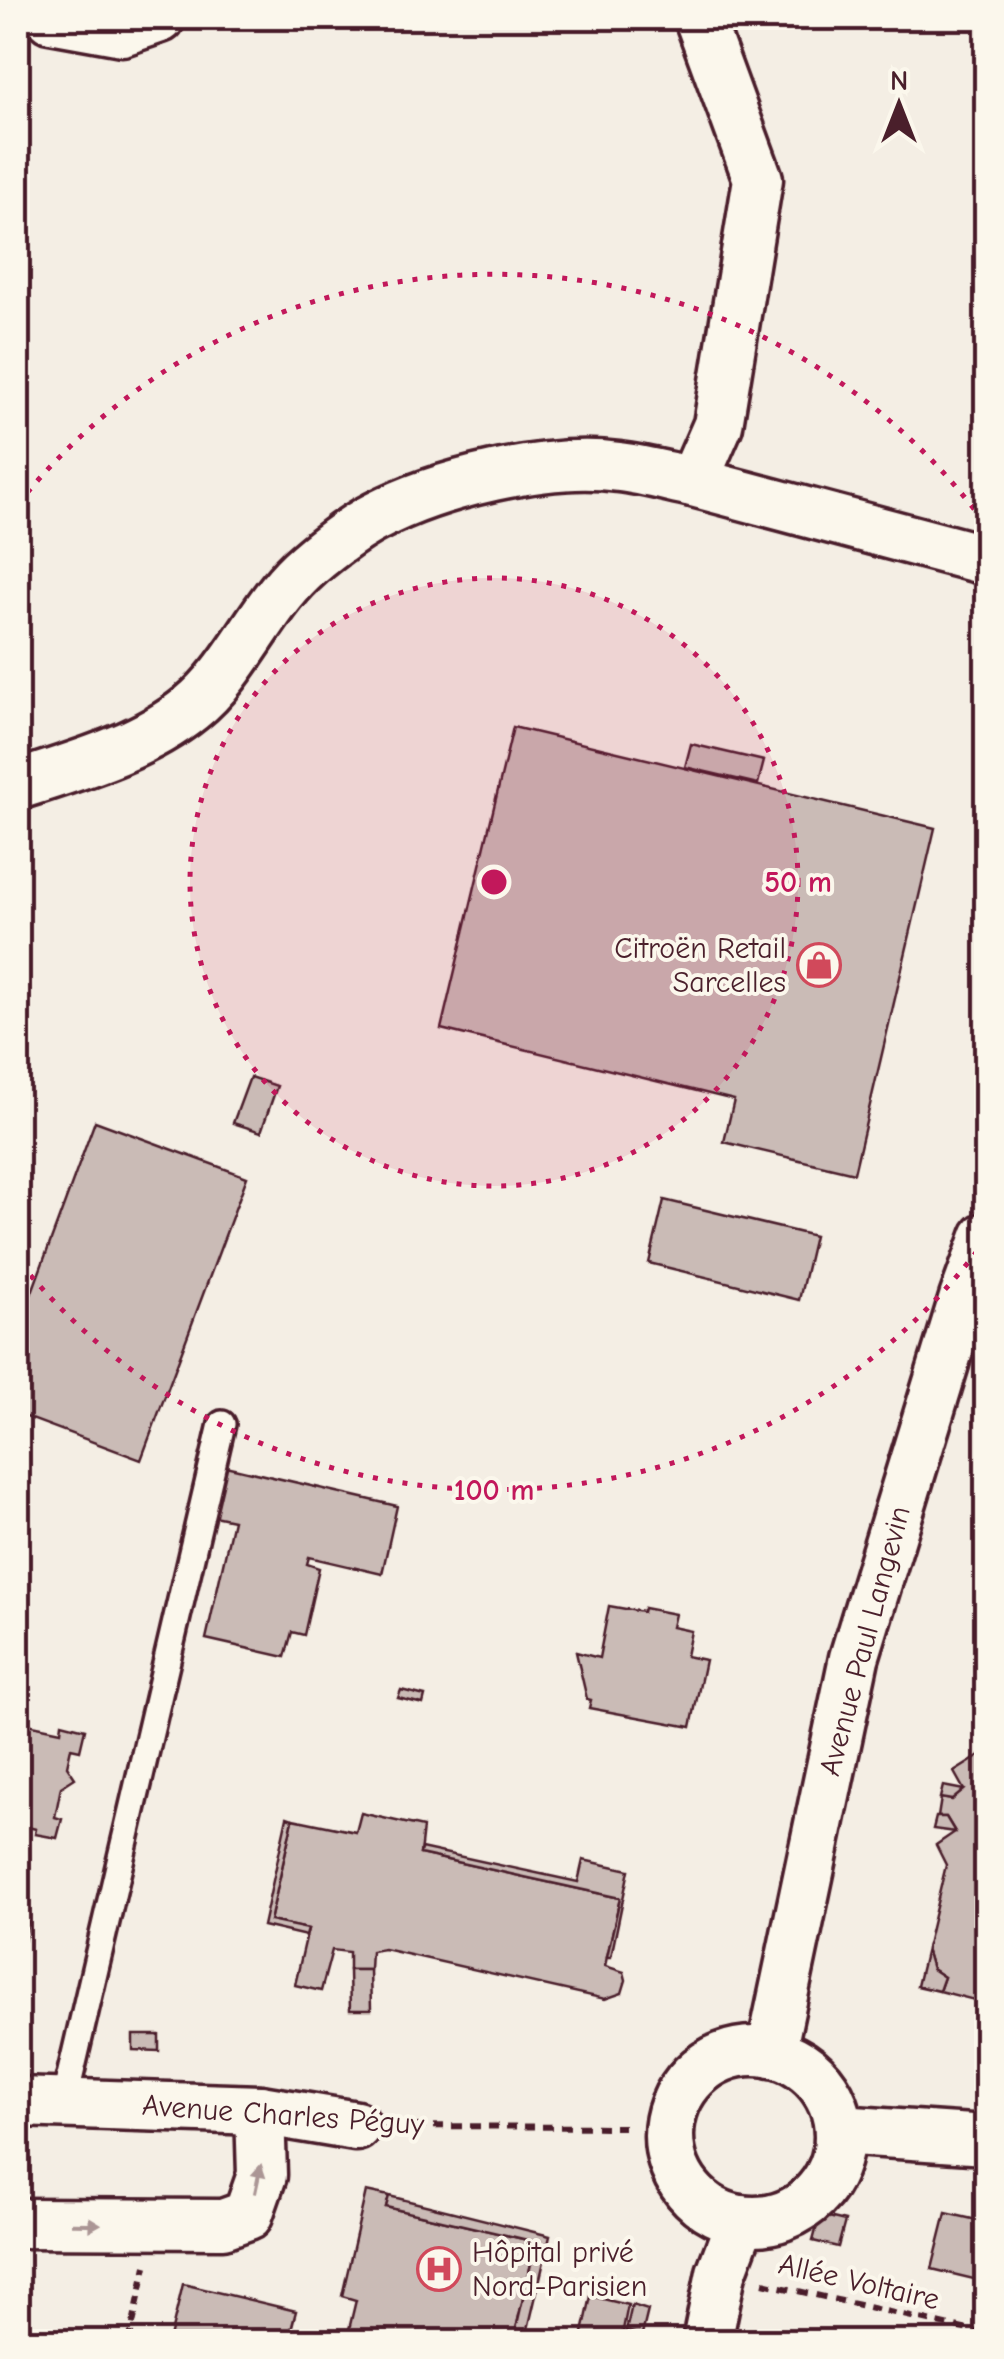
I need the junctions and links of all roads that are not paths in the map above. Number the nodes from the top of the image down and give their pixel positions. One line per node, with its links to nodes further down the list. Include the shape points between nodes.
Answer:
1 (22, 18): 5 (street)
2 (50, 18): 3 (street, via 122,30)
3 (160, 18)
4 (699, 18): 6 (street, via 758,180 718,425)
5 (18, 26)
6 (694, 482): 7 (street); 8 (street, via 616,466 538,466 458,485 374,517 300,572 192,708 91,761)
7 (986, 560)
8 (18, 785)
9 (986, 1237): 11 (street, Avenue Paul Langevin, via 854,1658)
10 (222, 1424): 13 (lane)
11 (771, 2053): 16 (street, via 797,2062 818,2080); 18 (street, via 716,2060 648,2127 696,2198)
12 (18, 2102): 13 (street, Avenue Charles Péguy)
13 (64, 2102): 14 (street, Avenue Charles Péguy)
14 (260, 2110): 15 (street, Avenue Charles Péguy); 19 (street, one-way to 14, via 223,2224 248,2214 262,2175)
15 (356, 2126)
16 (840, 2130): 17 (street); 18 (street, via 828,2179 812,2199 791,2213)
17 (986, 2140)
18 (741, 2220): 20 (street)
19 (18, 2223)
20 (707, 2342)

